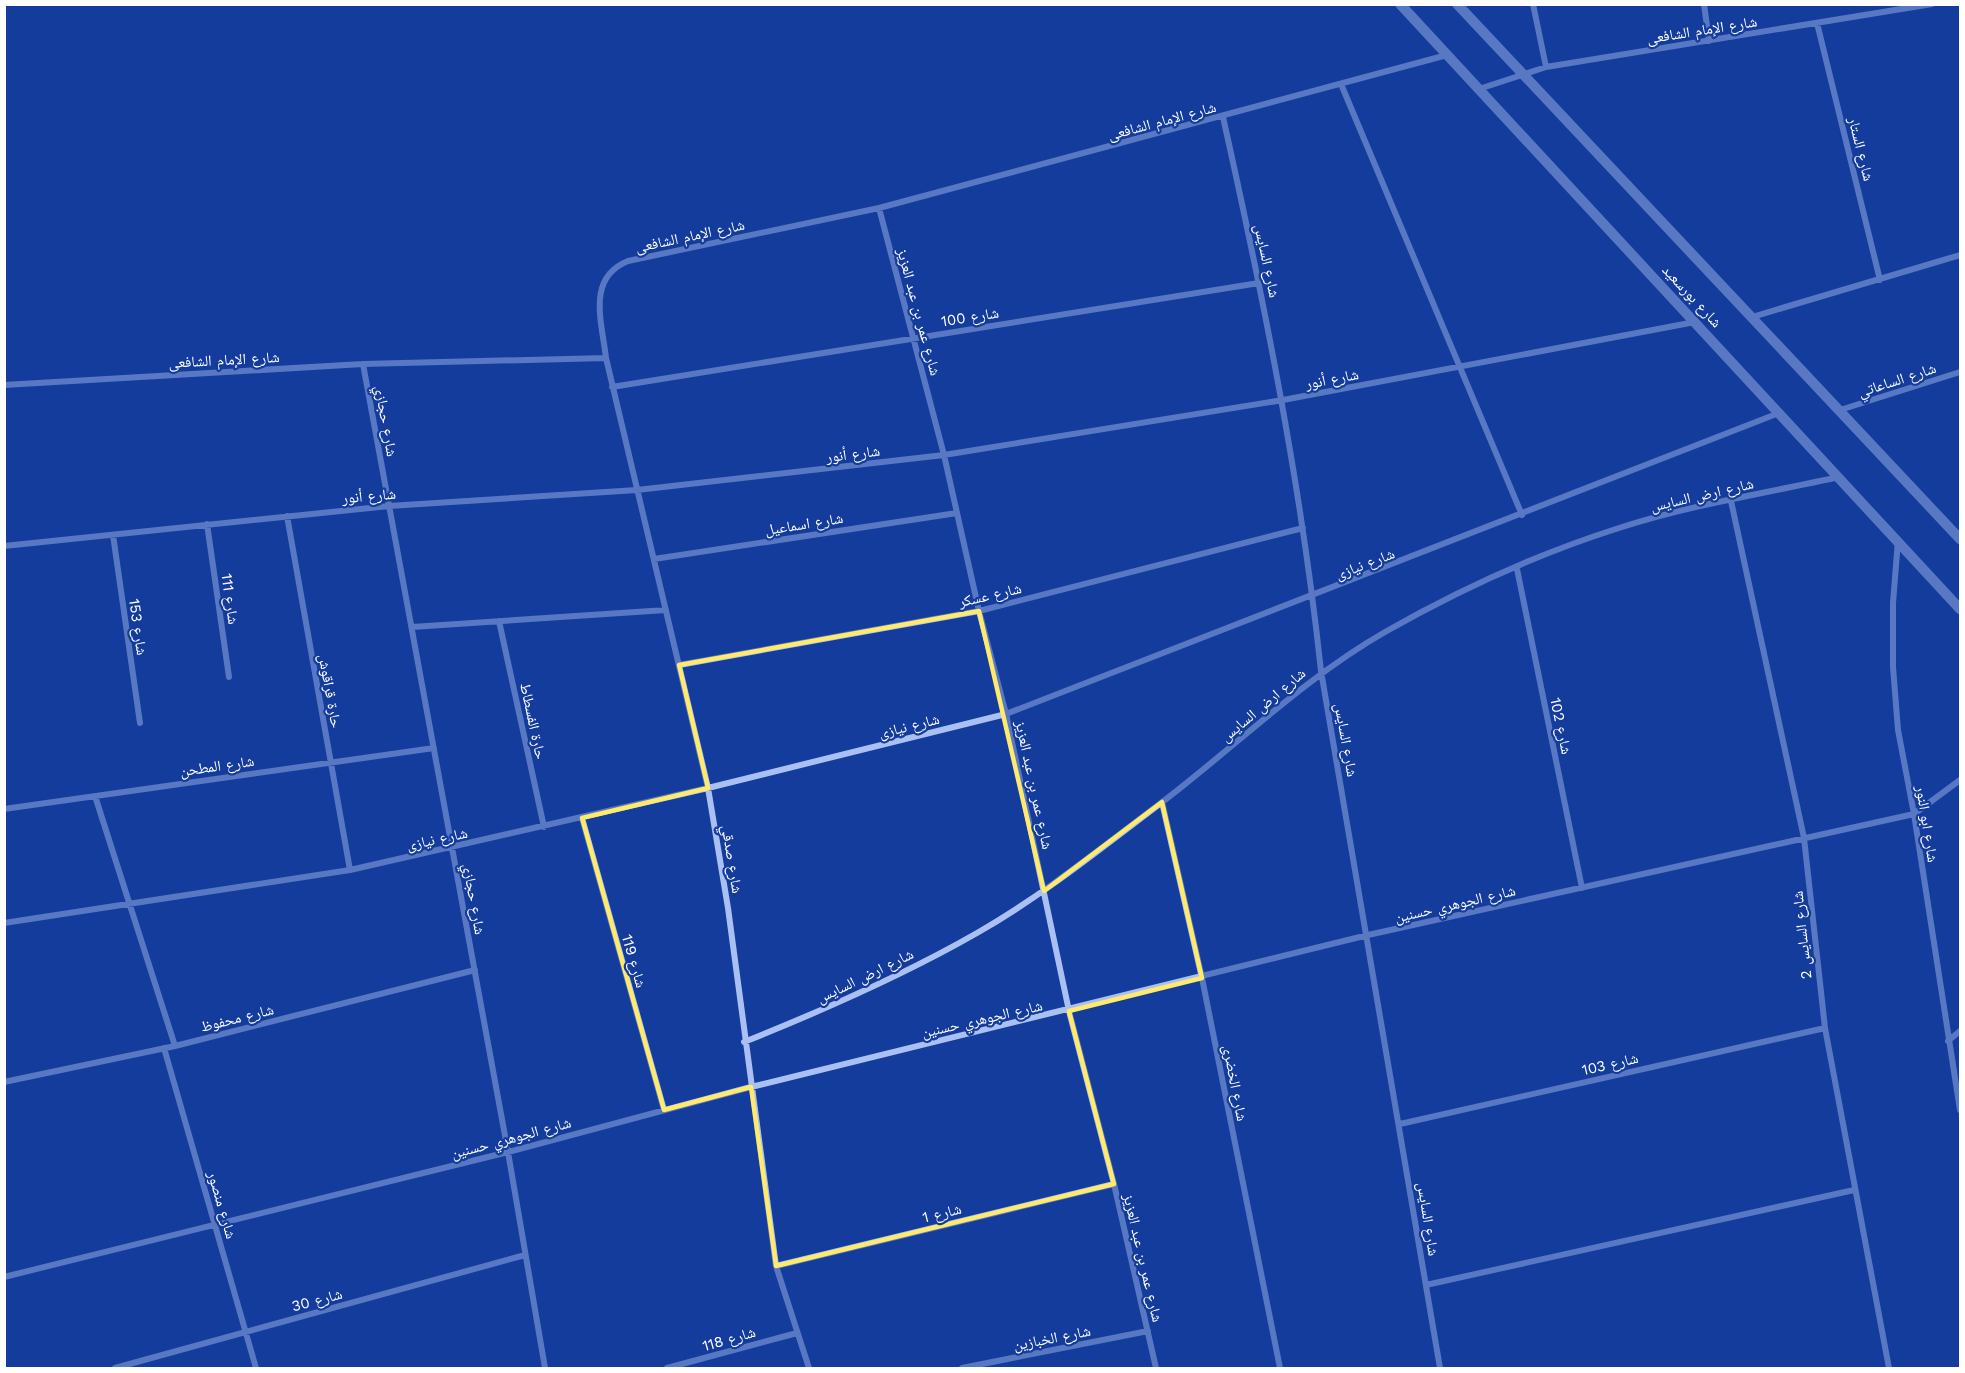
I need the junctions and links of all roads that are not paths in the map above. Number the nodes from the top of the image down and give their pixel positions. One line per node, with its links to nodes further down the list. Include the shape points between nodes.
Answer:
1 (1400, 4): 9 (street, شارع بورسعيد)
2 (1457, 4): 11 (street, شارع بورسعيد)
3 (1533, 4): 10 (street)
4 (1704, 4): 8 (street)
5 (1932, 4): 6 (street, شارع الإمام الشافعى)
6 (1897, 7): 7 (street, شارع الإمام الشافعى)
7 (1817, 23): 8 (street, شارع الإمام الشافعى); 17 (street, شارع الستار)
8 (1709, 41): 10 (street, شارع الإمام الشافعى)
9 (1447, 55): 12 (street, شارع الإمام الشافعى); 13 (street, شارع بورسعيد)
10 (1546, 67): 11 (street, شارع الإمام الشافعى)
11 (1522, 74): 13 (street, شارع الإمام الشافعى); 19 (street, شارع بورسعيد)
12 (1341, 84): 14 (street, شارع الإمام الشافعى); 24 (street)
13 (1479, 89): 20 (street, شارع بورسعيد)
14 (1223, 117): 15 (street, شارع الإمام الشافعى); 18 (street, شارع السايس)
15 (879, 208): 21 (street, شارع عمر بن عبد العزيز); 22 (street, شارع الإمام الشافعى, via 617,265 608,273 599,294)
16 (1960, 255): 17 (street)
17 (1880, 280): 19 (street)
18 (1259, 282): 21 (street, شارع 100); 28 (street, شارع السايس)
19 (1752, 317): 29 (street, شارع بورسعيد)
20 (1695, 322): 24 (street, شارع أنور); 30 (street, شارع بورسعيد)
21 (914, 338): 27 (street, شارع 100); 31 (street, شارع عمر بن عبد العزيز)
22 (606, 358): 23 (street, شارع الإمام الشافعى); 27 (street, شارع صدقي)
23 (363, 364): 26 (street, شارع الإمام الشافعى); 35 (street, شارع حجازي)
24 (1460, 367): 28 (street, شارع أنور); 37 (street)
25 (1960, 372): 29 (street, شارع الساعاتي)
26 (4, 385)
27 (612, 387): 33 (street, شارع صدقي)
28 (1283, 400): 31 (street, شارع أنور); 40 (street, شارع السايس)
29 (1840, 410): 42 (street, شارع بورسعيد)
30 (1780, 413): 32 (street, شارع بورسعيد); 37 (street, شارع نيازى)
31 (944, 455): 33 (street, شارع أنور); 36 (street, شارع عمر بن عبد العزيز)
32 (1839, 477): 34 (street, شارع ارض السايس); 43 (street, شارع بورسعيد)
33 (637, 490): 35 (street, شارع أنور); 45 (street, شارع صدقي)
34 (1731, 501): 46 (street, شارع ارض السايس, via 1621,527); 68 (street, شارع السايس 2)
35 (389, 506): 38 (street, شارع أنور); 52 (street, شارع حجازي)
36 (957, 513): 45 (street, شارع اسماعيل); 50 (street, شارع عمر بن عبد العزيز)
37 (1522, 515): 47 (street, شارع نيازى)
38 (287, 516): 39 (street, شارع أنور); 59 (street, حارة قراقوش)
39 (207, 524): 41 (street, شارع أنور); 55 (street, شارع 111)
40 (1303, 528): 47 (street, شارع السايس); 50 (street, شارع عسكر)
41 (113, 535): 44 (street, شارع أنور); 57 (street, شارع 153)
42 (1960, 539)
43 (1898, 540): 48 (street, شارع بورسعيد); 65 (street, شارع ابو النور, via 1893,667 1898,730)
44 (4, 546)
45 (654, 559): 49 (street, شارع صدقي)
46 (1517, 569): 54 (street, شارع ارض السايس, via 1449,598); 71 (street, شارع 102)
47 (1313, 597): 54 (street, شارع السايس); 56 (street, شارع نيازى)
48 (1960, 609)
49 (666, 610): 51 (street); 53 (street, شارع صدقي)
50 (979, 611): 53 (street, شارع عسكر); 56 (street, شارع عمر بن عبد العزيز)
51 (499, 621): 52 (street); 67 (street, حارة الفسطاط)
52 (412, 627): 58 (street, شارع حجازي)
53 (679, 665): 61 (street, شارع صدقي)
54 (1322, 671): 63 (street, شارع ارض السايس); 75 (street, شارع السايس)
55 (229, 677)
56 (1006, 714): 61 (street, شارع نيازى); 72 (street, شارع عمر بن عبد العزيز)
57 (140, 723)
58 (434, 748): 59 (street, شارع المطحن); 69 (street, شارع حجازي)
59 (331, 762): 62 (street, شارع المطحن); 70 (street, حارة قراقوش)
60 (1960, 780): 65 (street, شارع الجوهري حسنين)
61 (708, 788): 66 (street, شارع نيازى); 82 (street, شارع صدقي)
62 (95, 796): 64 (street, شارع المطحن); 73 (street)
63 (1162, 802): 72 (street, شارع ارض السايس); 77 (street, شارع الخضرى)
64 (4, 809)
65 (1914, 814): 68 (street, شارع الجوهري حسنين); 81 (street, شارع ابو النور)
66 (582, 818): 67 (street, شارع نيازى); 87 (street, شارع 119)
67 (544, 827): 69 (street, شارع نيازى)
68 (1804, 838): 71 (street, شارع الجوهري حسنين); 79 (street, شارع السايس 2)
69 (453, 849): 70 (street, شارع نيازى); 76 (street, شارع حجازي)
70 (350, 870): 73 (street, شارع نيازى)
71 (1582, 888): 75 (street, شارع الجوهري حسنين)
72 (1044, 891): 78 (street, شارع عمر بن عبد العزيز); 82 (street, شارع ارض السايس, via 976,934 844,1002)
73 (130, 904): 74 (street, شارع نيازى); 83 (street)
74 (4, 923)
75 (1368, 935): 77 (street, شارع الجوهري حسنين); 89 (street, شارع السايس)
76 (475, 970): 83 (street, شارع محفوظ); 90 (street, شارع حجازي)
77 (1202, 978): 78 (street, شارع الجوهري حسنين); 108 (street, شارع الخضرى)
78 (1069, 1011): 86 (street, شارع الجوهري حسنين); 91 (street, شارع عمر بن عبد العزيز)
79 (1825, 1028): 89 (street, شارع 103); 92 (street, شارع السايس 2)
80 (1960, 1031): 81 (street)
81 (1948, 1041): 88 (street, شارع ابو النور)
82 (744, 1042): 86 (street, شارع صدقي)
83 (175, 1046): 84 (street, شارع محفوظ)
84 (164, 1048): 85 (street, شارع محفوظ); 93 (street, شارع منصور)
85 (4, 1082)
86 (751, 1087): 87 (street, شارع الجوهري حسنين); 95 (street, شارع صدقي)
87 (664, 1110): 90 (street, شارع الجوهري حسنين)
88 (1960, 1110)
89 (1400, 1124): 97 (street, شارع السايس)
90 (508, 1152): 93 (street, شارع الجوهري حسنين); 94 (street, شارع حجازي)
91 (1114, 1184): 95 (street, شارع 1); 98 (street, شارع عمر بن عبد العزيز)
92 (1854, 1190): 97 (street); 110 (street, شارع السايس 2)
93 (215, 1226): 96 (street, شارع الجوهري حسنين); 99 (street, شارع منصور)
94 (525, 1255): 99 (street, شارع 30); 103 (street, شارع حجازي)
95 (776, 1266): 100 (street, شارع صدقي)
96 (4, 1277)
97 (1426, 1285): 109 (street, شارع السايس)
98 (1148, 1331): 106 (street, شارع الخبازين); 107 (street, شارع عمر بن عبد العزيز)
99 (246, 1332): 101 (street, شارع 30); 102 (street, شارع منصور)
100 (797, 1333): 104 (street, شارع 118); 105 (street, شارع صدقي)
101 (115, 1368)
102 (256, 1368)
103 (545, 1368)
104 (667, 1368)
105 (809, 1368)
106 (962, 1368)
107 (1156, 1368)
108 (1280, 1368)
109 (1440, 1368)
110 (1888, 1368)

